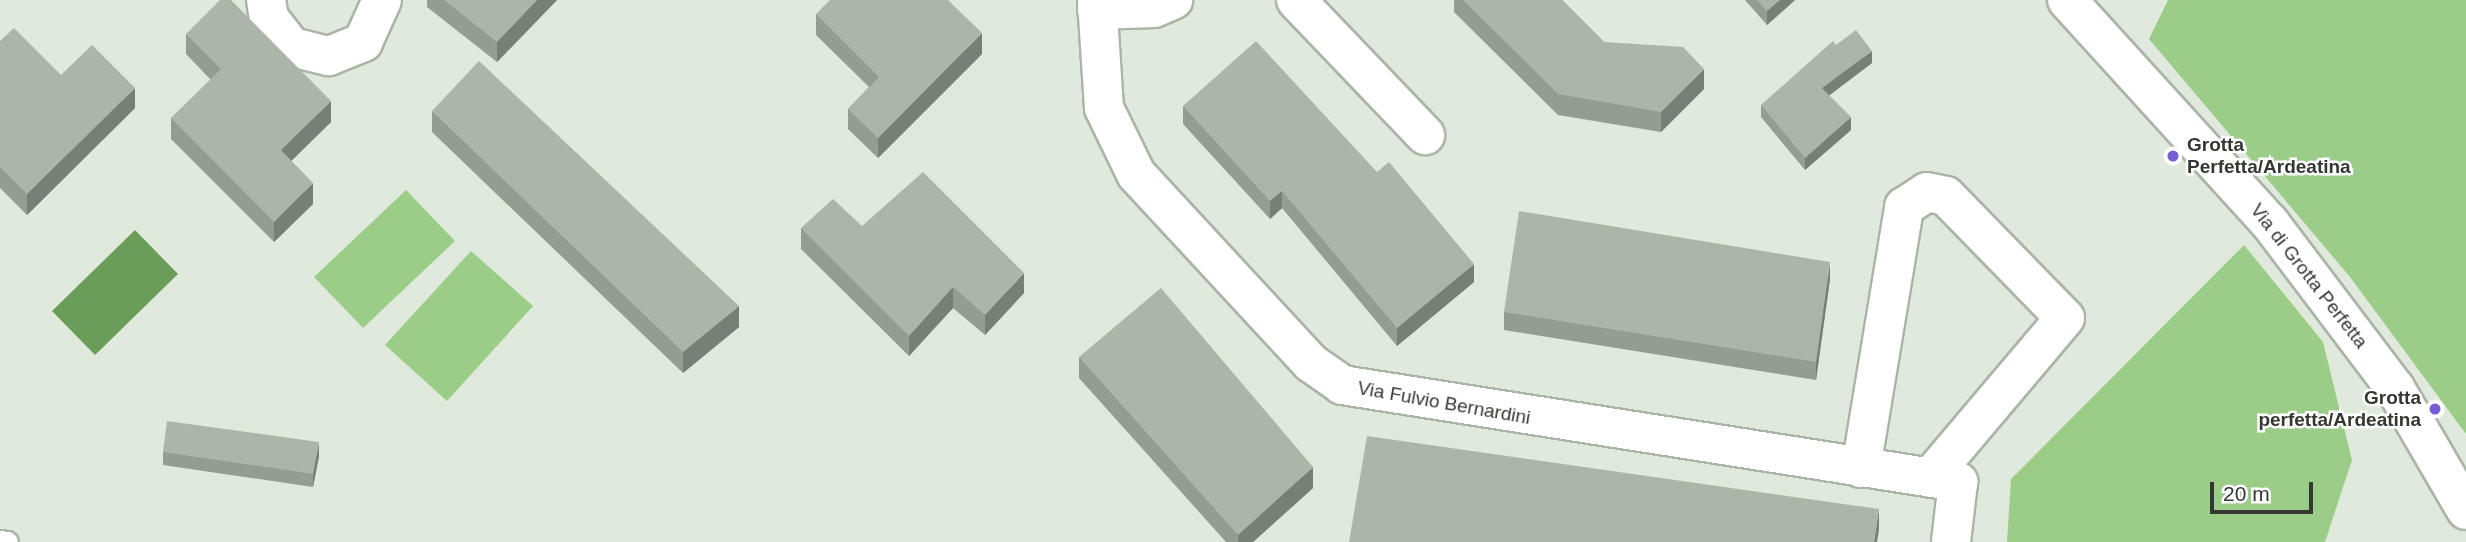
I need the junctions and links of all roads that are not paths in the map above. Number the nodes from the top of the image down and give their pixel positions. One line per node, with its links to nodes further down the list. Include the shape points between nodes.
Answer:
1 (382, 0): 5 (street, via 363,42 329,57 292,47 269,18)
2 (1173, 0): 6 (street, via 1154,8)
3 (1296, 0): 7 (street)
4 (2067, 0): 10 (street, Via di Grotta Perfetta, via 2279,234 2395,388)
5 (265, 1)
6 (1097, 5): 8 (street, Via Fulvio Bernardini, via 1104,108 1136,174 1311,363 1342,384)
7 (1425, 135)
8 (1861, 468): 9 (street, Via Fulvio Bernardini); 9 (street, via 1904,207 1927,192 1946,196 2065,318)
9 (1930, 478): 13 (street, Via Fulvio Bernardini, via 1958,482)
10 (2466, 510)
11 (0, 541): 12 (lane)
12 (7, 542)
13 (1951, 542)

